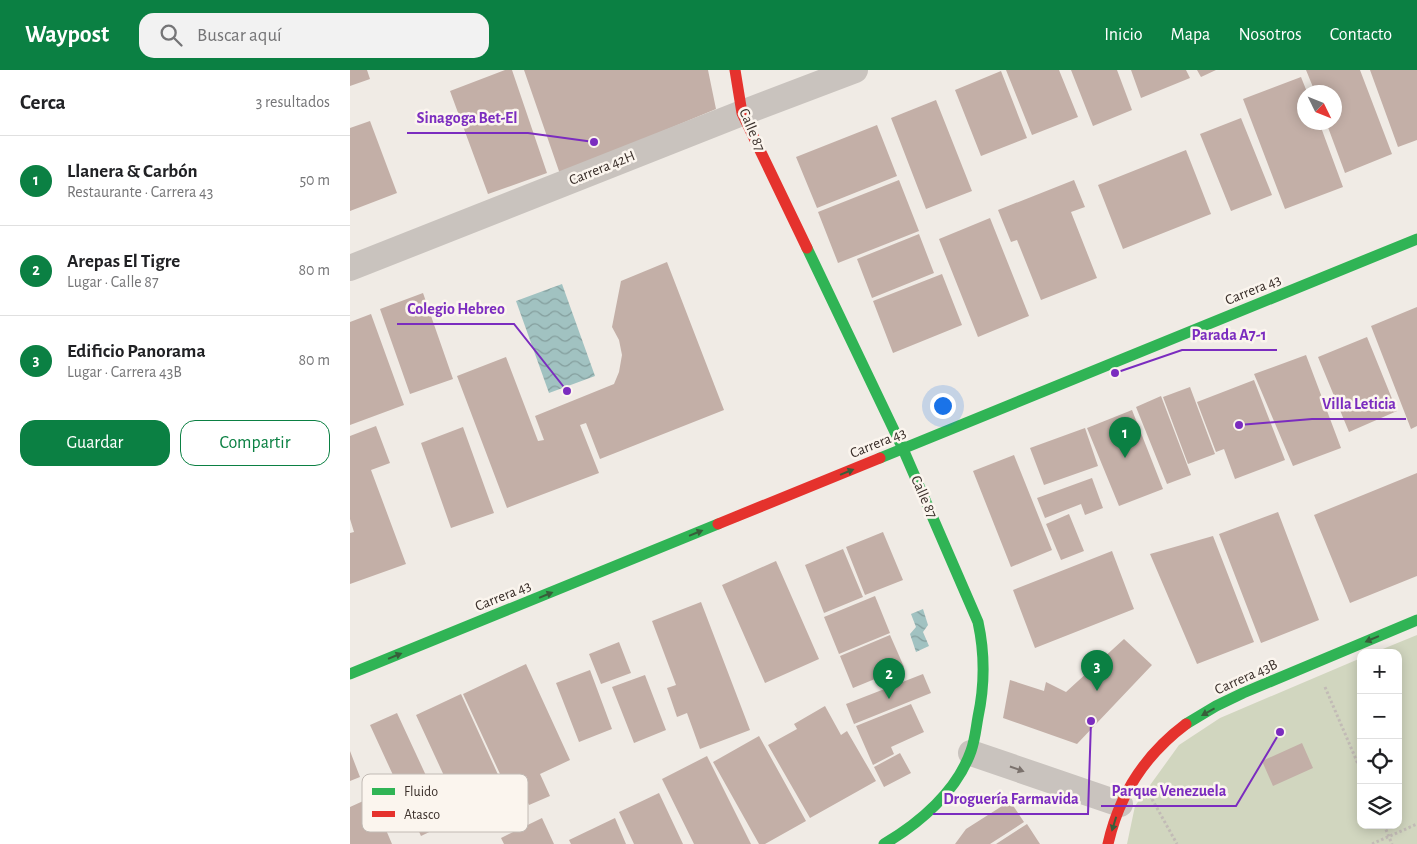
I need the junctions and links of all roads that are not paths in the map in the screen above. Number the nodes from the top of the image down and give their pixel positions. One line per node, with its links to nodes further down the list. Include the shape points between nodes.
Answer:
1 (735, 70): 3 (street, Calle 87)
2 (855, 70): 3 (street, Carrera 42H)
3 (742, 113): 5 (street, Carrera 42H); 6 (street, Calle 87)
4 (1417, 239): 6 (street, Carrera 43)
5 (350, 268)
6 (903, 449): 8 (street, Carrera 43, one-way to 6); 9 (street, Calle 87, via 978,622 983,644 986,668 983,698)
7 (1417, 620): 10 (street, Carrera 43B, one-way to 10, via 1236,696 1191,721 1153,755)
8 (350, 674)
9 (971, 753): 10 (street, one-way to 10); 11 (street, via 957,777 922,817)
10 (1124, 795): 12 (street, one-way to 12)
11 (884, 844)
12 (1108, 844)

